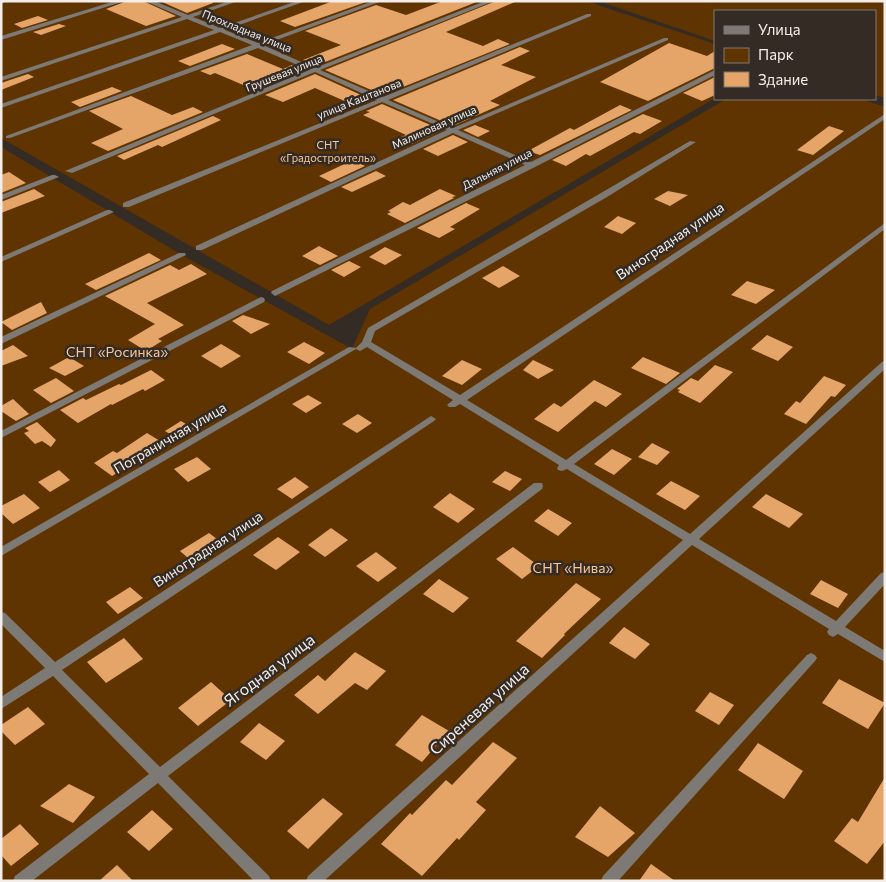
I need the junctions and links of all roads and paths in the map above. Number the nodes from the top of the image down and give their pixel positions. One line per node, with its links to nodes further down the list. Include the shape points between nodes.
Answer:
1 (122, 1): 10 (street)
2 (148, 1): 8 (street, Прохладная улица)
3 (235, 1): 8 (street)
4 (303, 1): 9 (street)
5 (379, 1): 12 (street)
6 (491, 1): 13 (street, Грушевая улица)
7 (589, 14): 16 (street, улица Каштанова)
8 (187, 18): 9 (street, Прохладная улица); 15 (street)
9 (218, 30): 12 (street, Прохладная улица); 17 (street)
10 (1, 38)
11 (666, 39): 19 (street, Малиновая улица)
12 (257, 45): 13 (street, Прохладная улица); 20 (street)
13 (315, 70): 16 (street, Прохладная улица); 23 (street, Грушевая улица)
14 (714, 73): 22 (street, Дальняя улица)
15 (1, 79)
16 (381, 100): 19 (street, Прохладная улица); 26 (street, улица Каштанова)
17 (1, 106)
18 (885, 116): 37 (street, Виноградная улица)
19 (451, 131): 22 (street, Прохладная улица); 29 (street, Малиновая улица)
20 (8, 137)
21 (692, 142): 35 (street, via 371,330)
22 (532, 165): 32 (street, Дальняя улица)
23 (69, 171)
24 (55, 177): 25 (street)
25 (1, 198)
26 (126, 206)
27 (107, 214): 31 (street)
28 (885, 225): 40 (street)
29 (199, 248)
30 (182, 255): 34 (street)
31 (1, 260)
32 (274, 293)
33 (261, 300): 39 (street)
34 (1, 341)
35 (359, 347): 37 (street); 43 (street, Пограничная улица)
36 (885, 364): 42 (street, Сиреневая улица)
37 (455, 402): 40 (street)
38 (430, 419): 49 (street, Виноградная улица)
39 (1, 435)
40 (563, 468): 42 (street)
41 (538, 486): 51 (street, Ягодная улица)
42 (690, 540): 46 (street); 54 (street, Сиреневая улица)
43 (1, 552)
44 (885, 576): 46 (street)
45 (1, 616): 49 (street)
46 (835, 631): 47 (street)
47 (885, 657)
48 (811, 658): 55 (street)
49 (52, 669): 50 (street, Виноградная улица); 51 (street)
50 (1, 704)
51 (158, 775): 52 (street, Ягодная улица); 53 (street)
52 (20, 881)
53 (264, 881)
54 (313, 881)
55 (608, 881)

